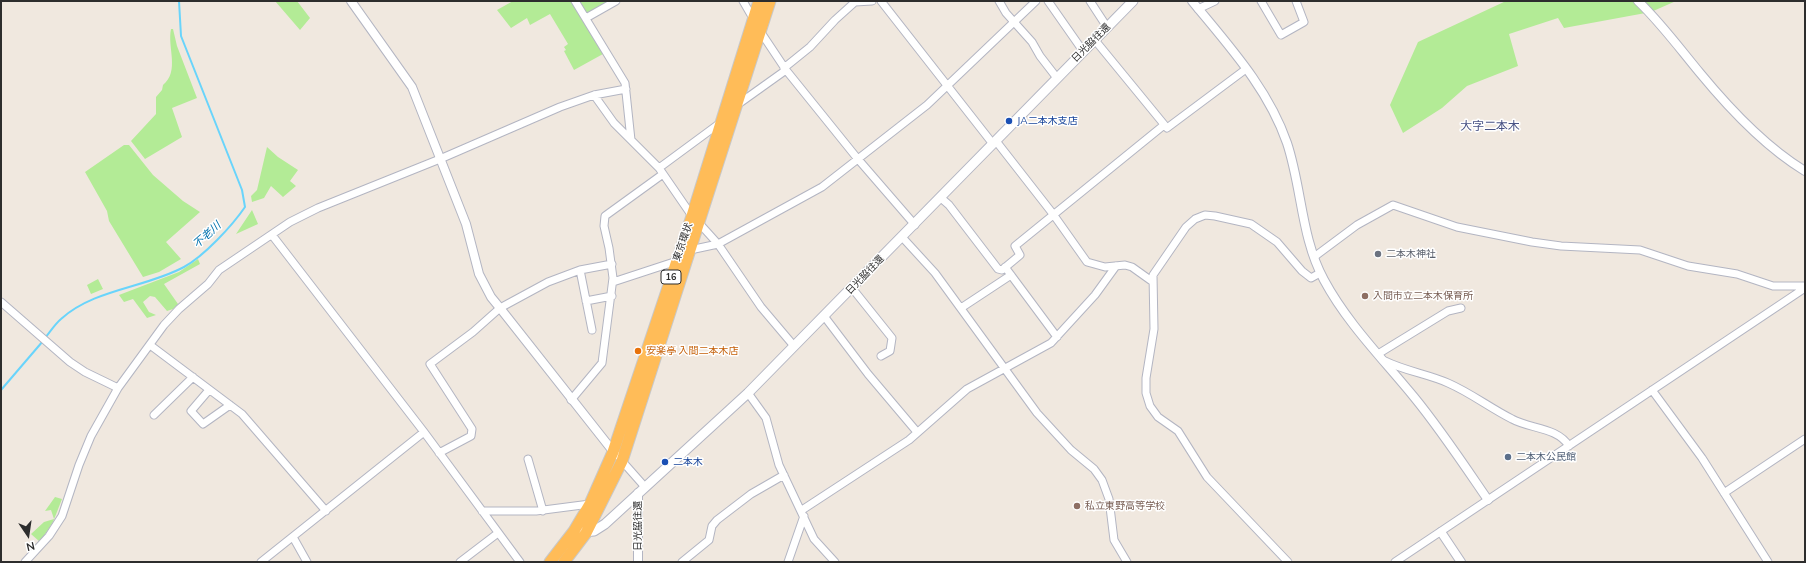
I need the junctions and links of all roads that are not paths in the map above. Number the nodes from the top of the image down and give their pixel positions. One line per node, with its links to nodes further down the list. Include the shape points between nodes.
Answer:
1 (351, 1): 40 (street, via 412,87)
2 (575, 1): 21 (street)
3 (616, 1): 21 (street)
4 (743, 1): 22 (street)
5 (759, 1): 22 (highway, 東京環状 / 16)
6 (770, 1): 25 (highway, 東京環状 / 16)
7 (872, 1): 19 (street)
8 (881, 1): 31 (street)
9 (999, 1): 23 (street)
10 (1036, 1): 23 (street)
11 (1048, 1): 27 (street)
12 (1090, 1): 24 (street)
13 (1133, 1): 24 (main road, 日光脇往還)
14 (1192, 1): 20 (street)
15 (1215, 1): 20 (street)
16 (1261, 1): 17 (street, via 1281,35 1304,22)
17 (1296, 1)
18 (1638, 1): 42 (street, via 1722,99 1774,147)
19 (854, 2): 28 (street)
20 (1198, 9): 29 (street)
21 (586, 18): 32 (street, via 626,83)
22 (754, 18): 25 (street); 35 (highway, 東京環状 / 16)
23 (1014, 22): 30 (street, via 1032,42); 31 (street)
24 (1107, 26): 26 (main road, 日光脇往還)
25 (760, 32): 28 (street); 34 (highway, 東京環状 / 16)
26 (1094, 39): 27 (main road, 日光脇往還); 36 (street)
27 (1083, 51): 30 (main road, 日光脇往還)
28 (785, 69): 34 (street); 39 (street)
29 (1246, 69): 36 (street, via 1167,128); 51 (street, via 1273,113 1287,143)
30 (1057, 78): 38 (main road, 日光脇往還)
31 (948, 86): 38 (street); 39 (street)
32 (626, 89): 33 (street); 37 (street)
33 (594, 95): 37 (street, via 614,123); 40 (street, via 560,107)
34 (737, 105): 45 (highway, 東京環状 / 16)
35 (722, 121): 41 (street); 45 (highway, 東京環状 / 16)
36 (1164, 125): 44 (street)
37 (631, 140): 41 (street)
38 (995, 143): 43 (main road, 日光脇往還); 44 (street)
39 (857, 158): 46 (street); 49 (street, via 822,187)
40 (440, 160): 47 (street, via 318,208 290,222); 66 (street, via 466,224 478,274)
41 (661, 171): 45 (street); 53 (street, via 605,216 604,226)
42 (1805, 171)
43 (941, 198): 46 (main road, 日光脇往還); 55 (street, via 998,269)
44 (1053, 214): 54 (street, via 1087,262 1105,267); 55 (street, via 1015,246 1020,255)
45 (696, 220): 49 (street); 50 (highway, 東京環状 / 16); 52 (highway, 東京環状 / 16)
46 (915, 225): 48 (main road, 日光脇往還)
47 (272, 235): 72 (street, via 219,270 208,284 164,324); 86 (street)
48 (902, 237): 62 (main road, 日光脇往還); 67 (street, via 935,273)
49 (718, 244): 50 (street); 73 (street, via 761,307)
50 (690, 250): 93 (highway, 東京環状 / 16)
51 (1314, 258): 57 (street); 61 (street, via 1357,225 1393,206 1457,227 1532,242 1640,250 1688,266 1737,274 1773,286)
52 (677, 261): 59 (street); 90 (highway, 東京環状 / 16)
53 (612, 264): 56 (street); 59 (street)
54 (1116, 266): 60 (street, via 1132,267); 71 (street, via 1095,295)
55 (1005, 267): 58 (street)
56 (580, 270): 64 (street); 66 (street, via 548,282)
57 (1320, 273): 60 (street, via 1311,278 1277,242 1251,224 1205,215 1186,227 1153,275); 74 (street, via 1337,303)
58 (1012, 275): 67 (street); 71 (street)
59 (613, 282): 63 (street)
60 (1153, 282): 121 (street, via 1154,329 1146,378 1146,393 1150,406 1158,417 1178,431 1207,477)
61 (1805, 287): 81 (street)
62 (852, 288): 69 (main road, 日光脇往還); 75 (street, via 892,338 890,351)
63 (612, 296): 64 (street); 83 (street, via 602,362)
64 (586, 301): 70 (street)
65 (1, 302): 79 (street, via 41,338 85,372)
66 (500, 308): 83 (street); 91 (street, via 430,364 472,428 471,436)
67 (961, 308): 77 (street)
68 (1461, 308): 74 (street, via 1448,311)
69 (824, 316): 73 (main road, 日光脇往還); 87 (street, via 868,374)
70 (592, 330)
71 (1057, 337): 77 (street, via 1040,350)
72 (150, 345): 78 (street); 79 (street)
73 (794, 346): 82 (main road, 日光脇往還)
74 (1378, 354): 76 (street)
75 (881, 356)
76 (1385, 362): 89 (street, via 1447,382 1512,420 1552,433); 98 (street, via 1434,421)
77 (1004, 368): 87 (street, via 967,389); 120 (street, via 1037,413 1102,480 1109,499 1114,540)
78 (193, 377): 80 (street); 85 (street)
79 (118, 388): 109 (street, via 85,451 62,516 49,536)
80 (209, 390): 84 (street); 84 (street, via 191,411 204,424)
81 (1652, 390): 89 (street); 96 (street, via 1688,438)
82 (748, 393): 94 (street, via 766,418); 95 (main road, 日光脇往還)
83 (571, 400): 90 (street)
84 (230, 405): 100 (street, via 242,414)
85 (154, 415)
86 (424, 432): 91 (street); 100 (street)
87 (918, 432): 103 (street)
88 (1805, 439): 96 (street)
89 (1569, 446): 98 (street)
90 (613, 452): 93 (street); 99 (highway, 東京環状 / 16)
91 (439, 453): 101 (street)
92 (528, 459): 102 (street)
93 (622, 461): 95 (street); 106 (highway, 東京環状 / 16)
94 (784, 475): 103 (street); 117 (street, via 752,494 717,520 705,544)
95 (645, 487): 97 (main road, 日光脇往還)
96 (1724, 493): 124 (street)
97 (638, 494): 106 (main road, via 605,524); 116 (street, 日光脇往還)
98 (1488, 500): 105 (street)
99 (590, 504): 102 (street); 104 (highway, 東京環状 / 16)
100 (326, 511): 108 (street)
101 (482, 511): 102 (street); 107 (street)
102 (543, 511)
103 (803, 513): 118 (street); 119 (street, via 814,539)
104 (574, 531): 106 (main road); 114 (highway, 東京環状 / 16)
105 (1441, 532): 122 (street); 123 (street)
106 (586, 533): 115 (highway, 東京環状 / 16)
107 (498, 534): 112 (street); 113 (street)
108 (293, 537): 110 (street); 111 (street)
109 (25, 562)
110 (261, 562)
111 (307, 562)
112 (460, 562)
113 (520, 562)
114 (550, 562)
115 (564, 562)
116 (638, 562)
117 (682, 562)
118 (788, 562)
119 (835, 562)
120 (1127, 562)
121 (1288, 562)
122 (1395, 562)
123 (1461, 562)
124 (1768, 562)

